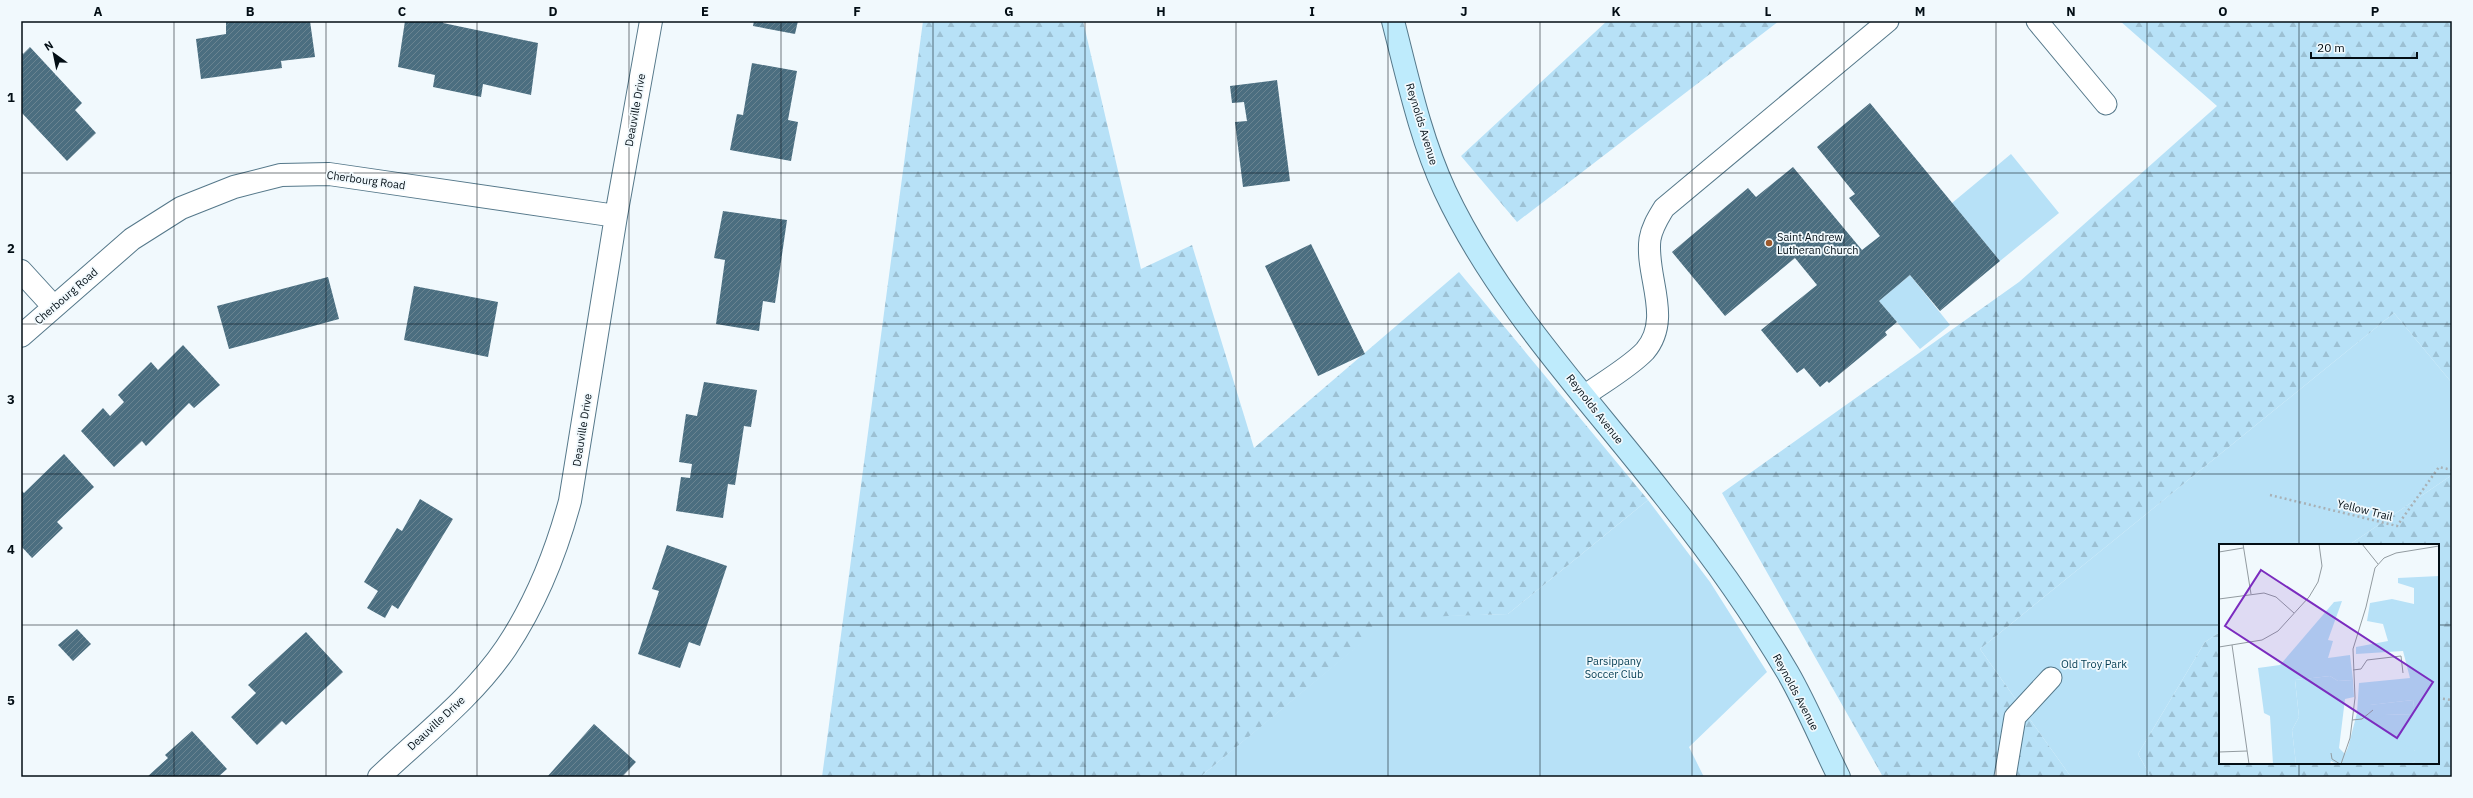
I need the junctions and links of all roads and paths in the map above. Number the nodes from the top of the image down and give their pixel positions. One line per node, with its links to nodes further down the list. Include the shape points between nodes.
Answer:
1 (650, 21): 6 (street, Deauville Drive)
2 (1393, 21): 10 (street, Reynolds Avenue, via 1417,116 1429,154 1446,192 1494,278)
3 (1888, 21): 10 (lane, via 1664,208 1655,222 1650,239 1658,312 1657,327 1652,341 1644,352)
4 (2037, 21): 5 (lane)
5 (2106, 104)
6 (616, 216): 8 (street, Cherbourg Road, via 329,174 281,175 234,187 180,208 132,239); 16 (street, Deauville Drive, via 570,501 560,540 531,607 506,648 466,695)
7 (21, 270): 8 (street)
8 (53, 306): 9 (street, Cherbourg Road)
9 (21, 336)
10 (1584, 396): 17 (street, Reynolds Avenue, via 1717,564 1788,674)
11 (2452, 470): 12 (path, Yellow Trail, via 2439,467 2397,526)
12 (2270, 495)
13 (2051, 678): 18 (lane, via 2016,717)
14 (2439, 698): 15 (path)
15 (2452, 700)
16 (379, 777)
17 (1839, 777)
18 (2005, 777)

